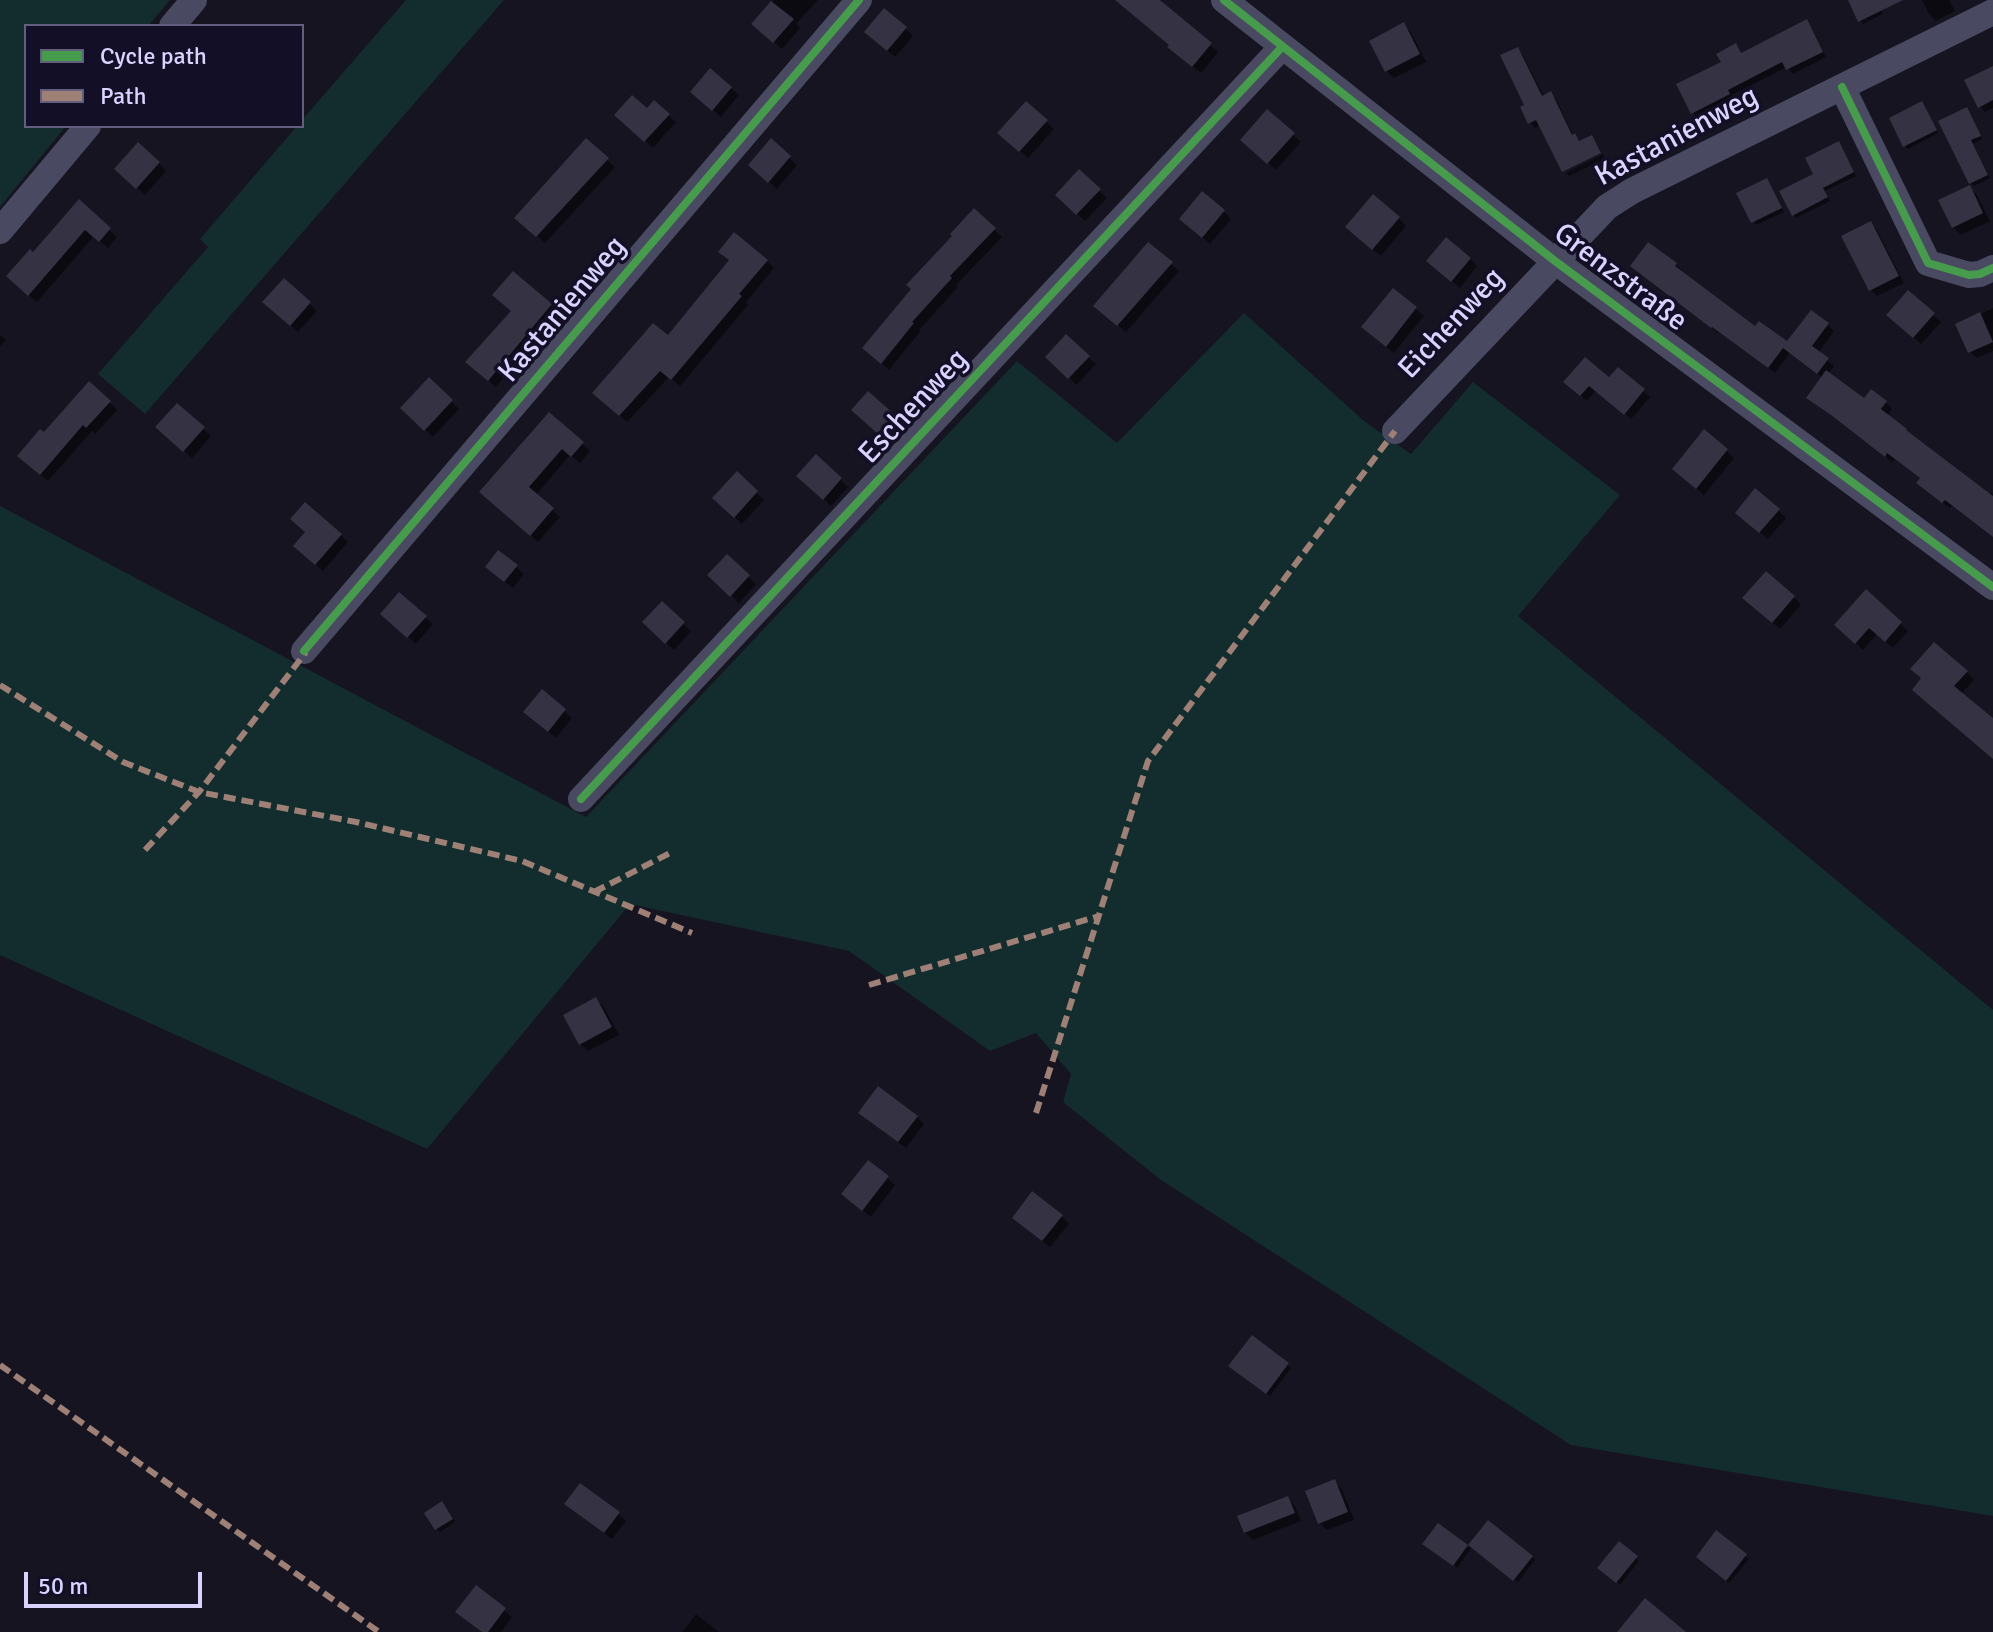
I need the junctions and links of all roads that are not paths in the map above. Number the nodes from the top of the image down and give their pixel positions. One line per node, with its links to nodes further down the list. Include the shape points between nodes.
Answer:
1 (194, 0): 5 (street)
2 (859, 0): 14 (street, Kastanienweg)
3 (1224, 0): 6 (street, Grenzstraße)
4 (1993, 12): 7 (street, Kastanienweg)
5 (174, 24)
6 (1282, 47): 10 (street, Grenzstraße); 15 (street, Eschenweg)
7 (1842, 87): 10 (street, Kastanienweg, via 1632,191 1607,207); 11 (street, via 1928,263 1969,275)
8 (86, 128): 9 (street)
9 (0, 231)
10 (1555, 261): 12 (street, Eichenweg); 13 (street, Grenzstraße)
11 (1993, 268)
12 (1395, 431)
13 (1993, 587)
14 (304, 651)
15 (581, 799)

